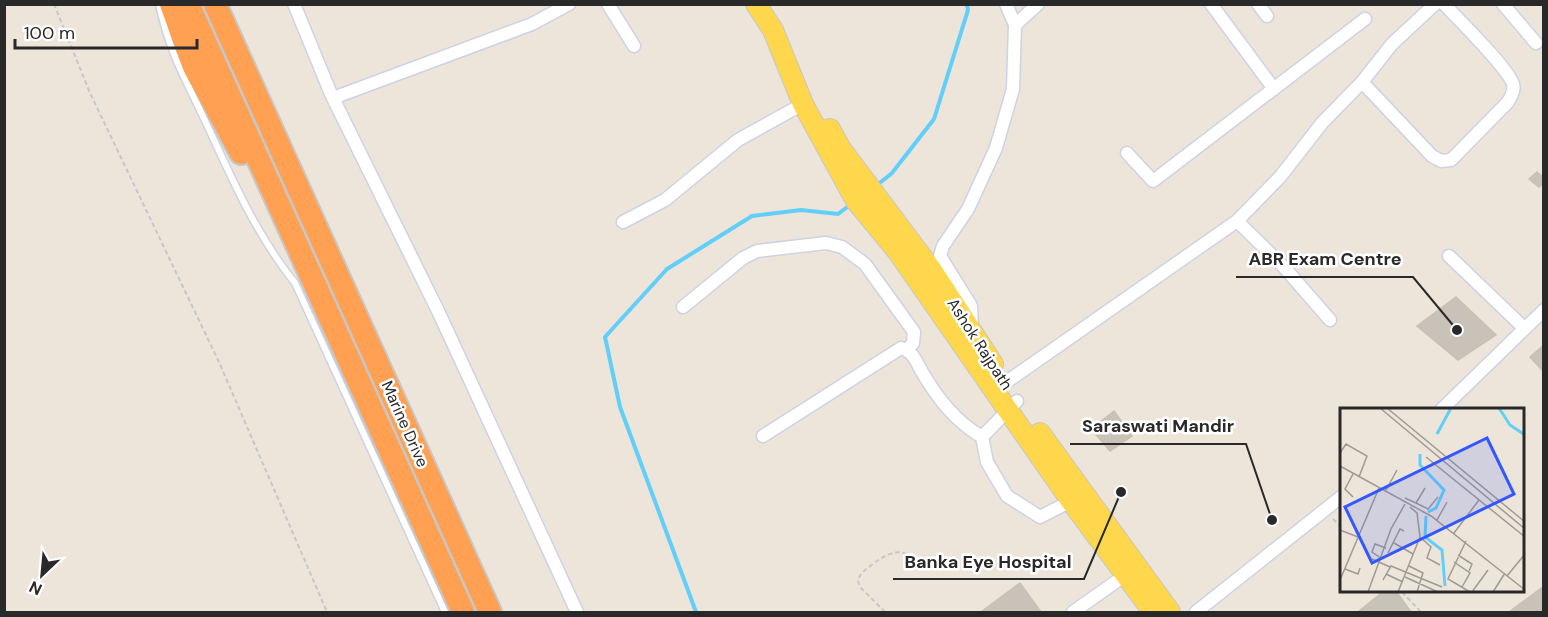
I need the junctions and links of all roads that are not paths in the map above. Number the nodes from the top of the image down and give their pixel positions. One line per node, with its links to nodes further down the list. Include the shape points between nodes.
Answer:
1 (159, 4): 50 (lane, via 171,53 184,84 207,124 238,195 295,283)
2 (171, 4): 32 (highway, via 194,67 218,114)
3 (188, 4): 32 (highway)
4 (215, 4): 20 (highway)
5 (220, 4): 20 (highway)
6 (294, 4): 26 (street)
7 (569, 4): 26 (street, via 532,24)
8 (608, 4): 22 (street)
9 (756, 4): 23 (main road, Ashok Rajpath, via 773,30)
10 (1006, 4): 19 (street)
11 (1038, 4): 19 (street)
12 (1211, 4): 25 (street)
13 (1258, 4): 17 (street)
14 (1435, 4): 24 (street, via 1392,44)
15 (1444, 4): 24 (street, via 1485,48 1514,91 1508,102 1450,160 1432,156)
16 (1503, 4): 21 (street)
17 (1267, 16)
18 (1365, 19): 25 (street)
19 (1015, 25): 39 (street, via 1013,89 996,148 968,209 940,256 971,306)
20 (225, 28): 52 (highway, Marine Drive)
21 (1536, 43)
22 (634, 46)
23 (792, 75): 27 (main road, Ashok Rajpath); 29 (main road, Ashok Rajpath, via 811,98)
24 (1362, 82): 30 (street)
25 (1274, 88): 28 (street, via 1153,182)
26 (333, 98): 53 (street, via 434,302)
27 (802, 104): 29 (main road, Ashok Rajpath); 31 (street, via 738,140 665,200)
28 (1127, 153)
29 (838, 156): 33 (main road, Ashok Rajpath)
30 (1237, 221): 37 (street); 41 (street)
31 (623, 222)
32 (290, 231): 51 (highway, Marine Drive)
33 (905, 248): 39 (main road, Ashok Rajpath); 41 (main road, Ashok Rajpath)
34 (1449, 256): 38 (street)
35 (683, 307): 40 (street, via 757,251 826,243 848,250 865,264 914,332 913,343)
36 (1544, 310): 38 (street)
37 (1330, 320)
38 (1524, 328): 43 (street)
39 (973, 334): 41 (main road, Ashok Rajpath)
40 (907, 350): 44 (street, via 901,348); 45 (street, via 960,423)
41 (999, 382): 42 (main road, Ashok Rajpath)
42 (1012, 405): 45 (street); 46 (main road, Ashok Rajpath)
43 (1443, 408)
44 (763, 436)
45 (982, 436): 48 (street, via 987,462 1007,496 1040,517)
46 (1035, 436): 48 (main road, Ashok Rajpath); 49 (main road, Ashok Rajpath)
47 (1340, 498): 57 (street)
48 (1071, 501): 49 (main road, Ashok Rajpath)
49 (1132, 571): 54 (street); 55 (main road, Ashok Rajpath); 56 (main road, Ashok Rajpath)
50 (445, 612)
51 (463, 612)
52 (490, 612)
53 (577, 612)
54 (1073, 612)
55 (1153, 612)
56 (1170, 612)
57 (1196, 612)

